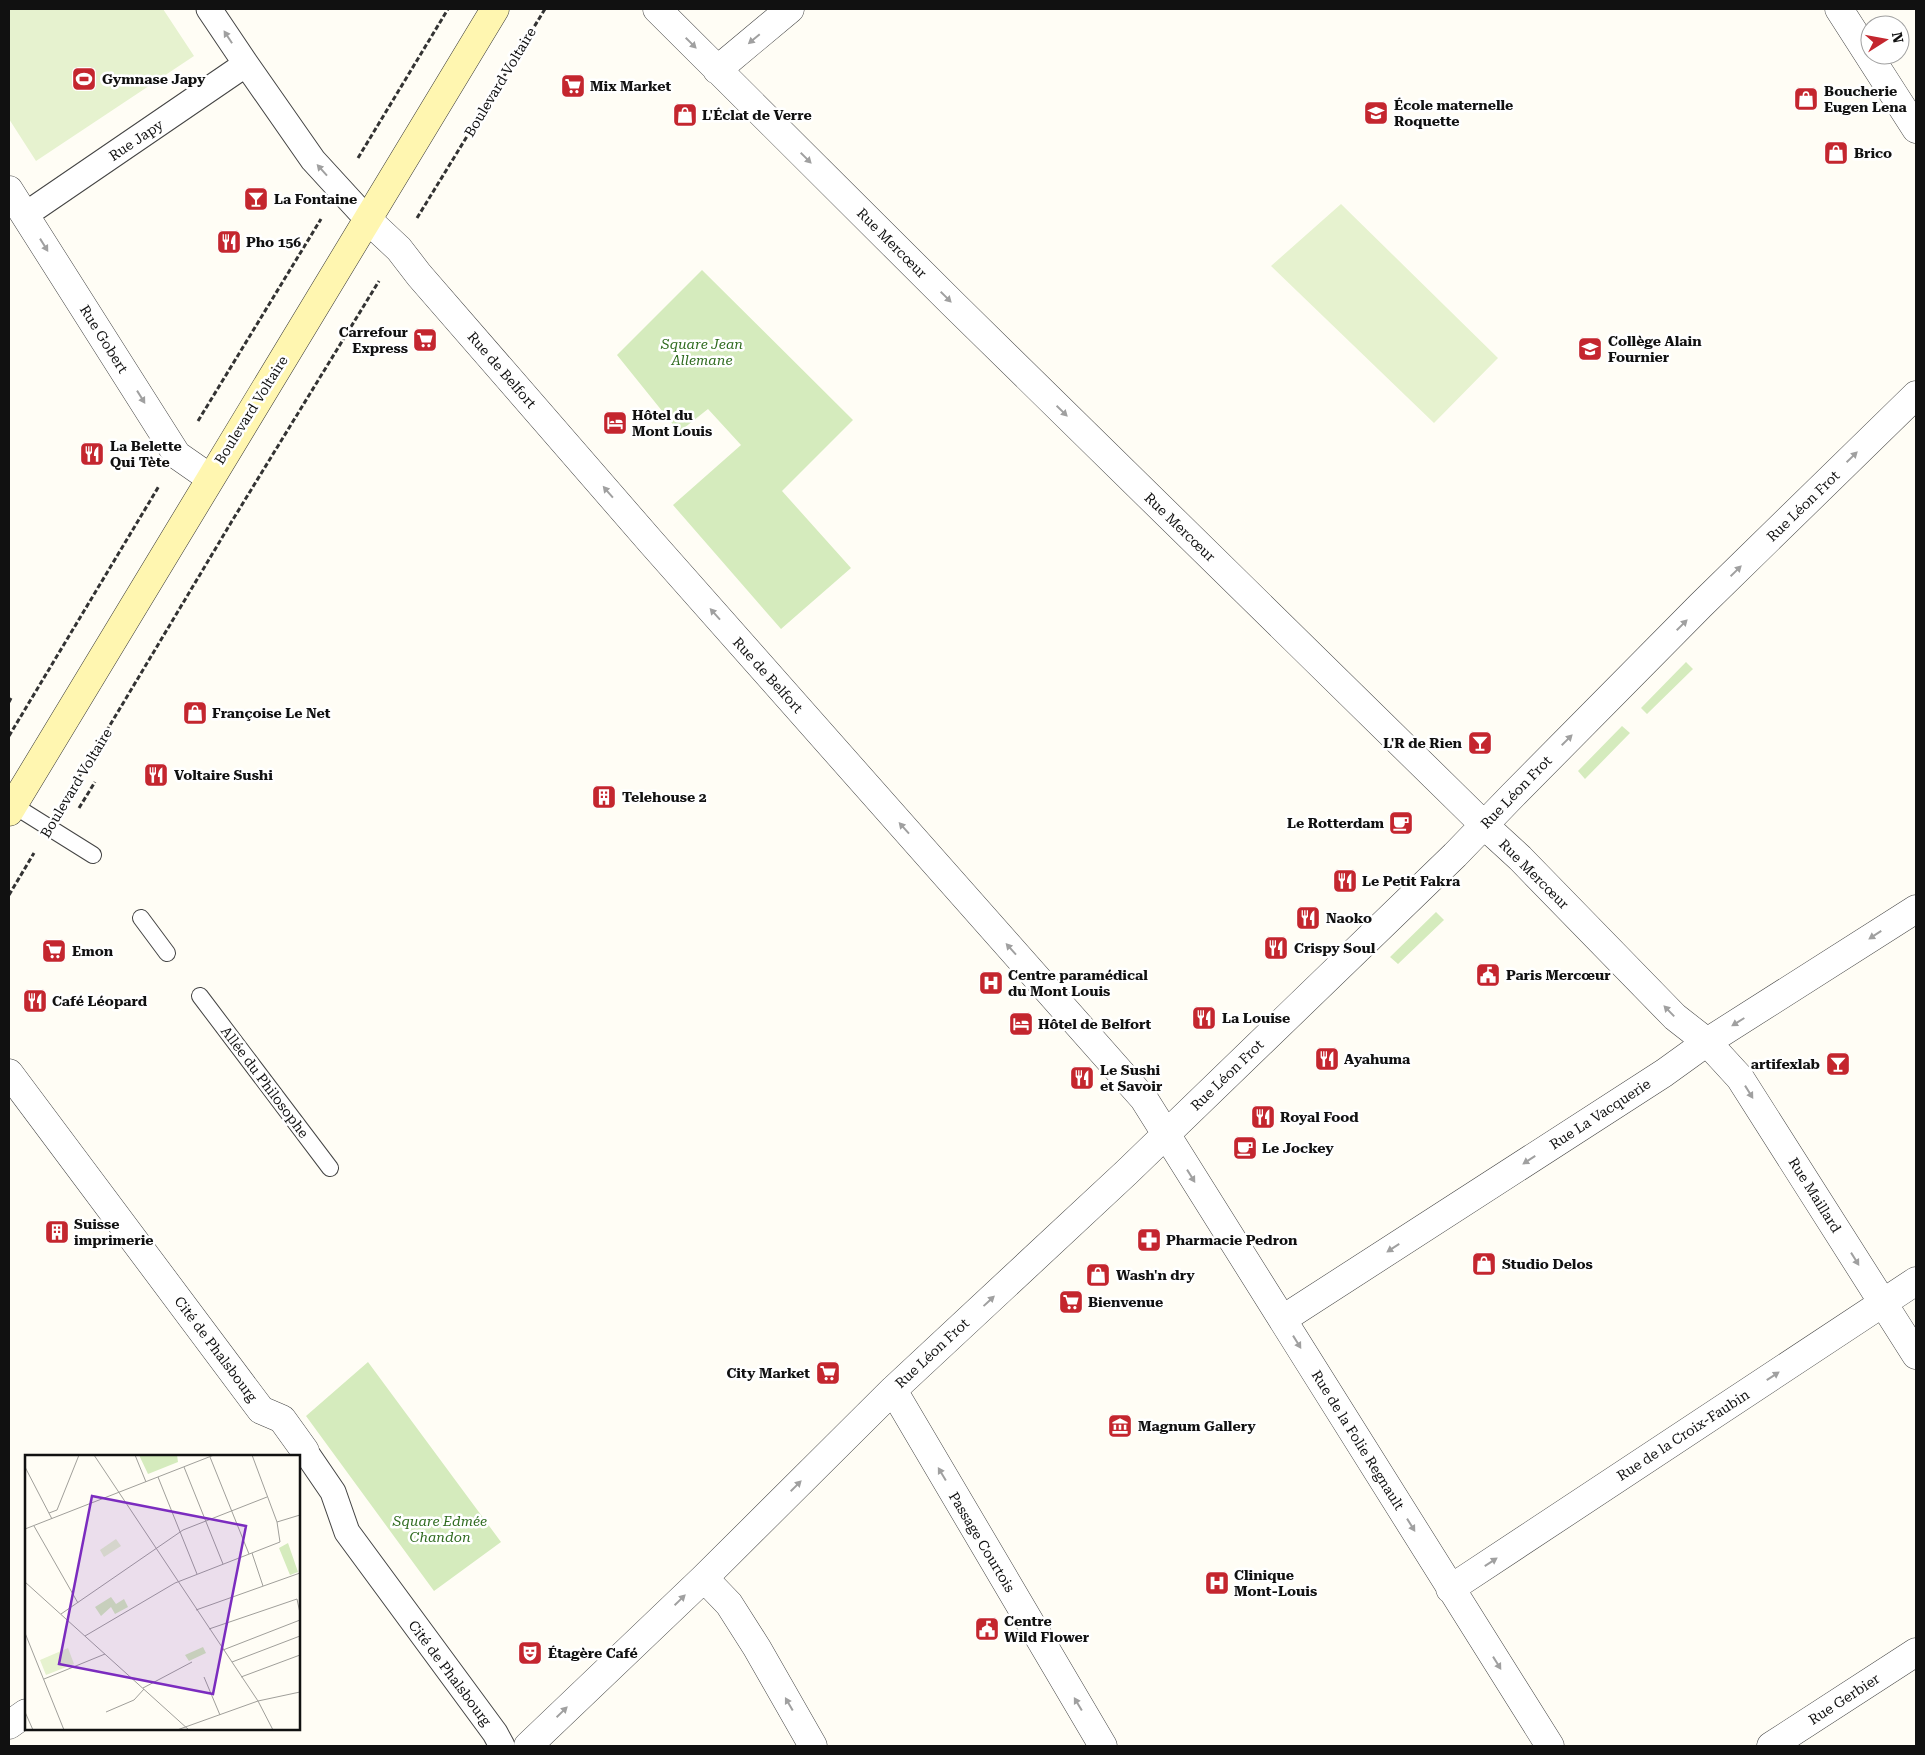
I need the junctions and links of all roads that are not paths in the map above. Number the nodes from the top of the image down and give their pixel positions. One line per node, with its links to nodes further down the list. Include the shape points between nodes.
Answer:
1 (209, 9): 6 (street, one-way to 1)
2 (495, 9): 11 (main road, Boulevard Voltaire)
3 (657, 9): 7 (street, Rue Mercœur, one-way to 7)
4 (790, 9): 7 (street, one-way to 7)
5 (1839, 9): 8 (street)
6 (246, 64): 10 (street, Rue Japy); 11 (street, one-way to 6, via 313,160)
7 (717, 70): 15 (street, Rue Mercœur, one-way to 15)
8 (1916, 129)
9 (9, 190): 10 (street, Rue Gobert)
10 (25, 215): 13 (street, Rue Gobert, one-way to 13, via 177,455)
11 (367, 219): 13 (main road, Boulevard Voltaire); 23 (street, Rue de Belfort, one-way to 11, via 1138,1092 651,542 433,289)
12 (1916, 395): 15 (street, Rue Léon Frot, one-way to 12, via 1708,598)
13 (210, 478): 14 (main road, Boulevard Voltaire)
14 (11, 809): 16 (lane)
15 (1484, 825): 21 (street, Rue Mercœur, one-way to 15, via 1675,1017); 23 (street, Rue Léon Frot)
16 (93, 855)
17 (1916, 909): 21 (street, Rue La Vacquerie, one-way to 21)
18 (141, 918): 19 (lane)
19 (167, 953)
20 (200, 996): 24 (lane, Allée du Philosophe)
21 (1707, 1042): 26 (street, Rue Maillard, one-way to 26, via 1740,1078); 27 (street, Rue La Vacquerie, one-way to 27)
22 (9, 1073): 30 (street, Cité de Phalsbourg, via 262,1410 282,1419)
23 (1165, 1134): 27 (street, Rue de la Folie Regnault, one-way to 27); 29 (street, Rue Léon Frot, one-way to 23)
24 (330, 1168)
25 (1916, 1281): 26 (street, Rue de la Croix-Faubin)
26 (1883, 1303): 28 (street, Rue Maillard); 32 (street, Rue de la Croix-Faubin, one-way to 26)
27 (1284, 1319): 32 (street, Rue de la Folie Regnault, one-way to 32)
28 (1916, 1355)
29 (893, 1390): 31 (street, Rue Léon Frot, one-way to 29); 39 (street, Passage Courtois, one-way to 29)
30 (305, 1452): 36 (street, Cité de Phalsbourg, via 333,1492 347,1532)
31 (704, 1578): 37 (street, Rue Léon Frot, one-way to 31); 38 (street, one-way to 31, via 729,1604)
32 (1450, 1589): 40 (street, Rue de la Folie Regnault, one-way to 40)
33 (1916, 1652): 41 (street, Rue Gerbier)
34 (25, 1714): 35 (street)
35 (9, 1725)
36 (502, 1746)
37 (528, 1746)
38 (813, 1746)
39 (1103, 1746)
40 (1550, 1746)
41 (1771, 1746)

